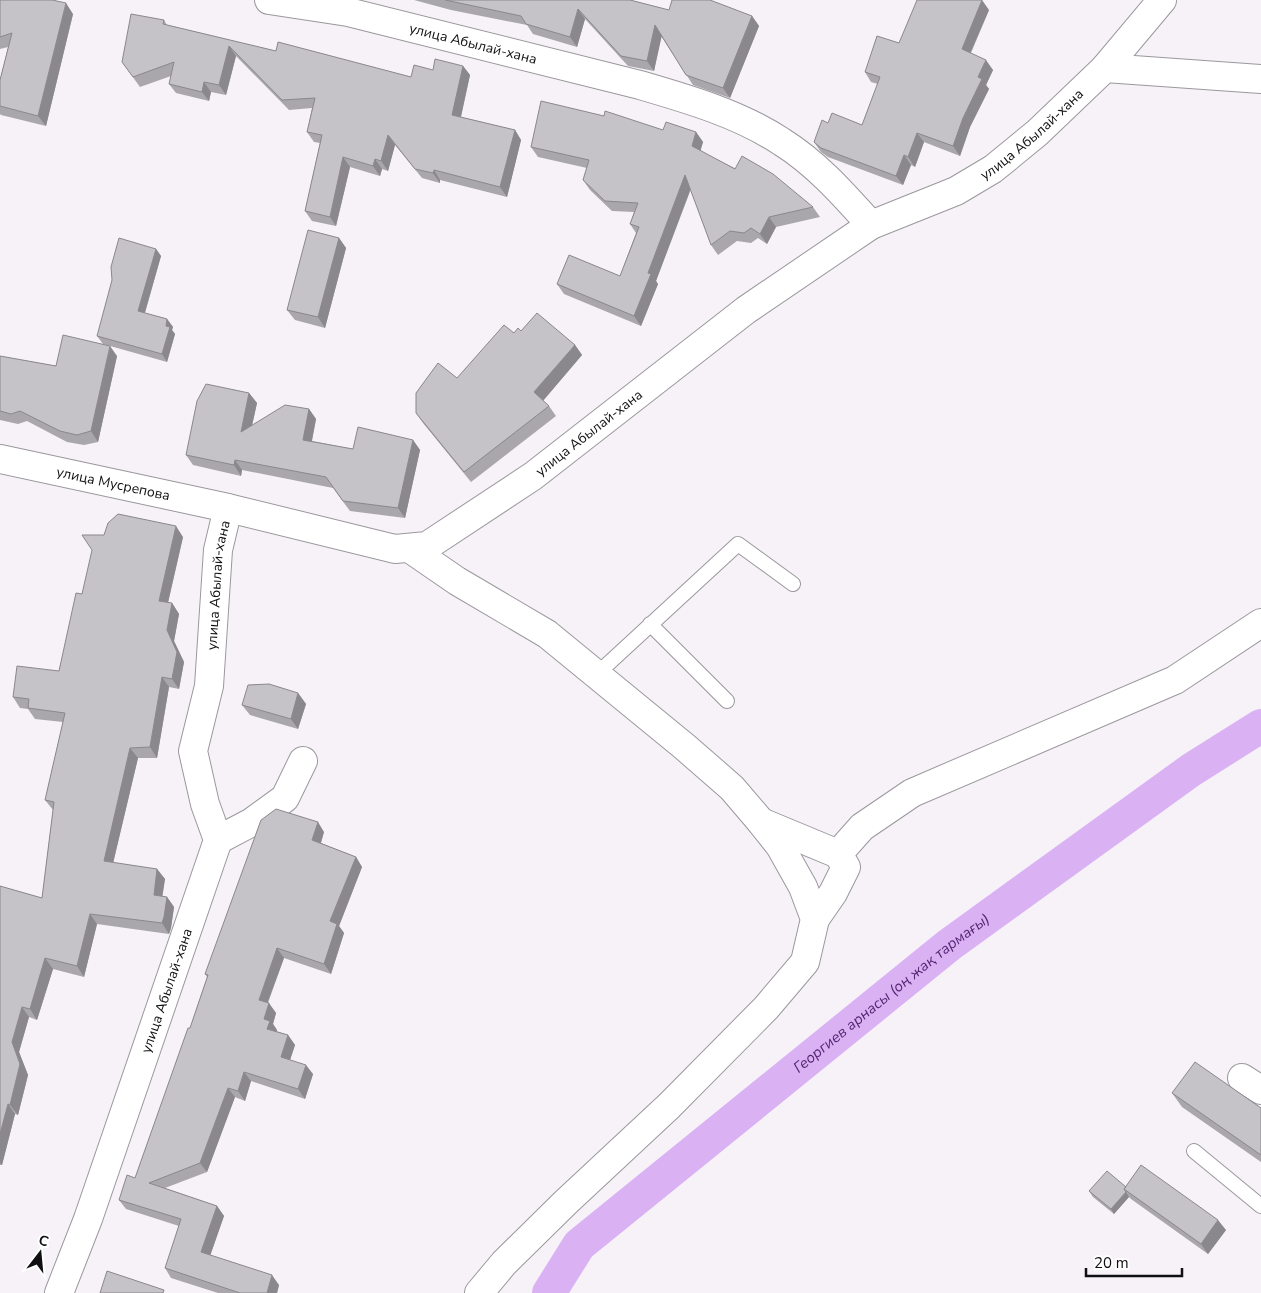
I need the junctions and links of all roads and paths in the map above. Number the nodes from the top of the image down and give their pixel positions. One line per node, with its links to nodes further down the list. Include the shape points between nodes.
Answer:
1 (269, 0): 5 (street, улица Абылай-хана, via 348,12 685,98 782,142 832,181)
2 (1162, 0): 3 (street, улица Абылай-хана)
3 (1106, 68): 4 (street); 5 (street, улица Абылай-хана, via 993,169 956,191)
4 (1261, 79)
5 (871, 225): 8 (street, улица Абылай-хана, via 746,310 533,476 427,546)
6 (0, 459): 7 (street, улица Мусрепова)
7 (228, 508): 8 (street, улица Абылай-хана, via 395,549); 16 (street, улица Абылай-хана, via 218,550 209,686 192,751)
8 (409, 548): 12 (street, via 547,634)
9 (794, 584): 11 (lane, via 738,544)
10 (1261, 623): 17 (street, via 1175,680 912,794 862,827)
11 (650, 624): 12 (lane); 13 (lane)
12 (597, 674): 15 (street, via 725,782)
13 (727, 701)
14 (303, 761): 16 (street, via 285,798 252,822)
15 (762, 822): 17 (street); 18 (street, via 803,887)
16 (218, 840): 21 (street, улица Абылай-хана)
17 (838, 854): 18 (street, via 846,867)
18 (815, 919): 22 (street, via 805,962 766,1008 669,1106 504,1263)
19 (1194, 1151): 20 (lane)
20 (1261, 1206)
21 (60, 1293)
22 (479, 1293)

